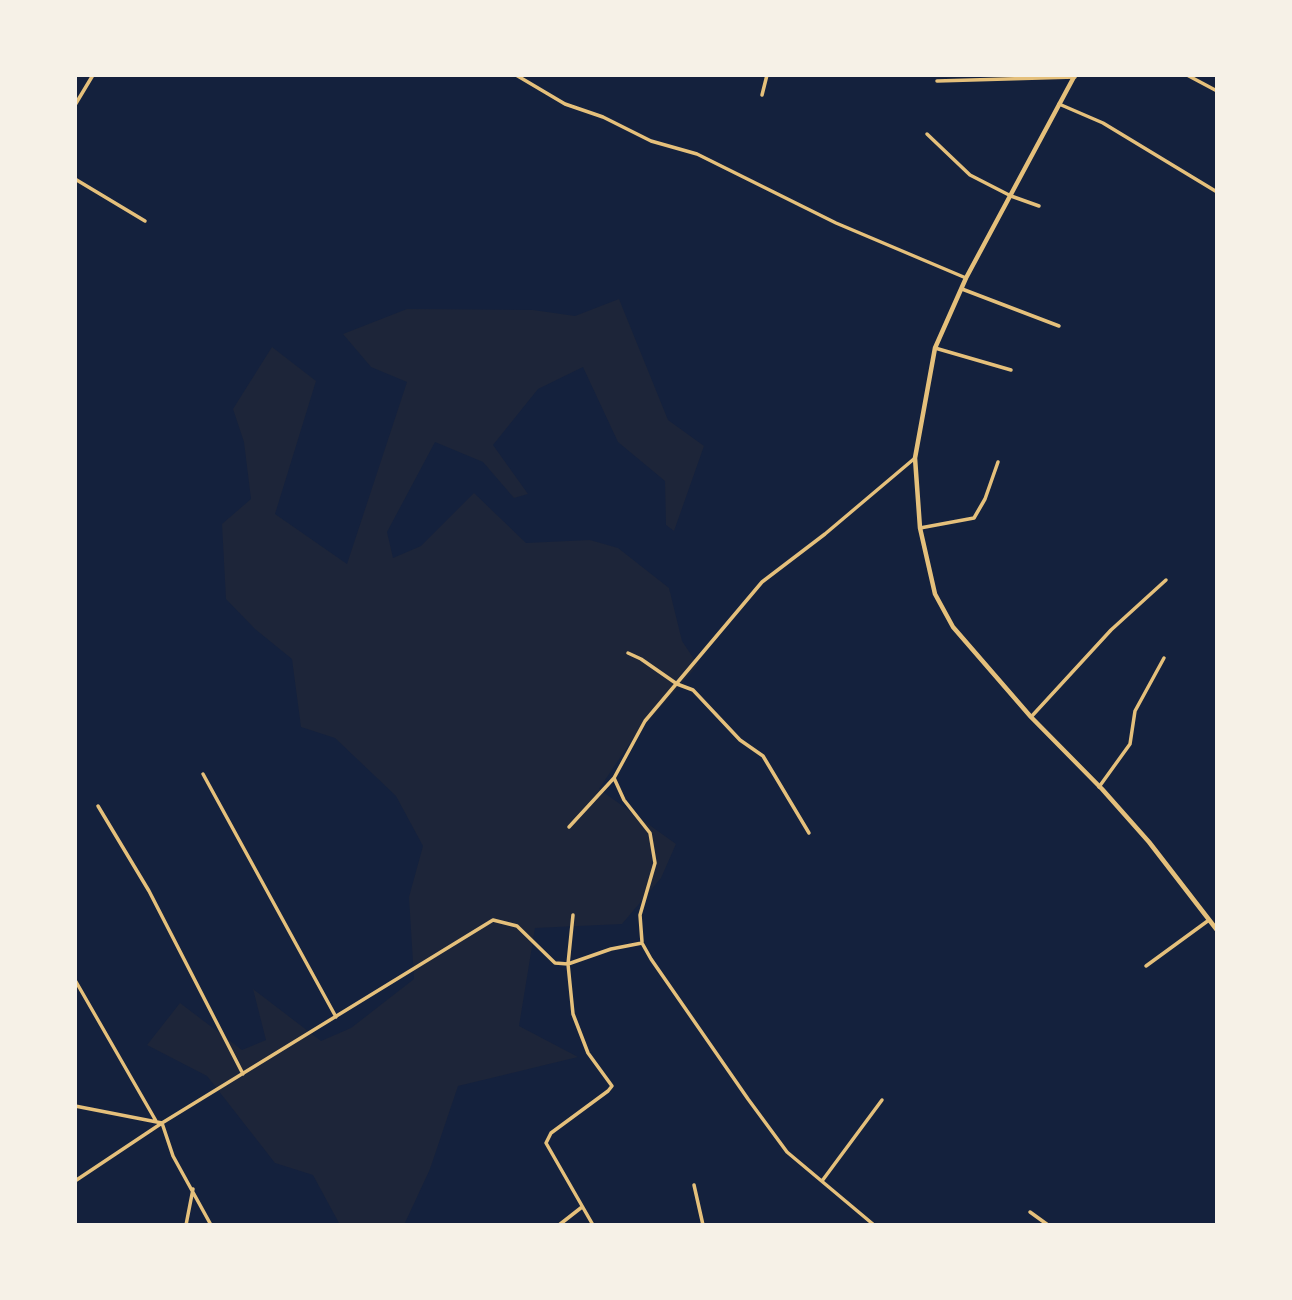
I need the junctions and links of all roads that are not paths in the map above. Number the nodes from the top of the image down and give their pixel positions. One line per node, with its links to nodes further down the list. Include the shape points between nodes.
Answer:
1 (93, 75): 10 (street)
2 (516, 75): 17 (street, via 565,103 651,141 697,153 836,223)
3 (766, 75): 8 (street)
4 (1187, 75): 7 (street)
5 (1075, 76): 6 (street); 9 (street)
6 (937, 81)
7 (1217, 92)
8 (762, 95)
9 (1059, 104): 13 (street, via 1103,123); 14 (street)
10 (75, 105)
11 (927, 134): 14 (street, via 970,174)
12 (75, 179): 16 (street)
13 (1217, 192)
14 (1011, 196): 15 (street); 17 (street)
15 (1039, 206)
16 (145, 221)
17 (966, 278): 18 (street)
18 (962, 289): 19 (street); 20 (street)
19 (1059, 326)
20 (934, 348): 21 (street); 22 (street)
21 (1011, 370)
22 (915, 458): 24 (street); 28 (street, via 762,582)
23 (998, 462): 24 (street, via 974,518)
24 (920, 528): 29 (street, via 935,594 953,627)
25 (1166, 580): 29 (street, via 1111,630)
26 (628, 653): 28 (street)
27 (1164, 658): 32 (street, via 1135,711 1130,744)
28 (677, 684): 31 (street, via 645,722); 35 (street, via 693,690 740,740 763,756)
29 (1031, 717): 32 (street)
30 (203, 774): 43 (street)
31 (614, 778): 34 (street); 39 (street, via 624,800 650,833 655,863 640,915)
32 (1099, 787): 37 (street)
33 (98, 806): 44 (street, via 149,891)
34 (569, 827)
35 (809, 833)
36 (573, 915): 40 (street)
37 (1209, 920): 38 (street); 41 (street)
38 (1217, 930)
39 (642, 943): 40 (street); 50 (street, via 769,1130)
40 (568, 964): 43 (street, via 555,963 517,926 492,920); 53 (street, via 573,1014 588,1053 612,1086 551,1133 546,1143)
41 (1146, 966)
42 (75, 980): 47 (street)
43 (336, 1017): 44 (street)
44 (243, 1074): 48 (street)
45 (882, 1100): 50 (street)
46 (75, 1106): 47 (street)
47 (156, 1121): 48 (street)
48 (162, 1123): 49 (street); 52 (street, via 173,1156)
49 (75, 1181)
50 (822, 1181): 60 (street)
51 (694, 1185): 59 (street)
52 (193, 1189): 55 (street); 56 (street)
53 (582, 1207): 57 (street); 58 (street)
54 (1030, 1212): 61 (street)
55 (186, 1225)
56 (211, 1225)
57 (559, 1225)
58 (593, 1225)
59 (703, 1225)
60 (874, 1225)
61 (1048, 1225)

